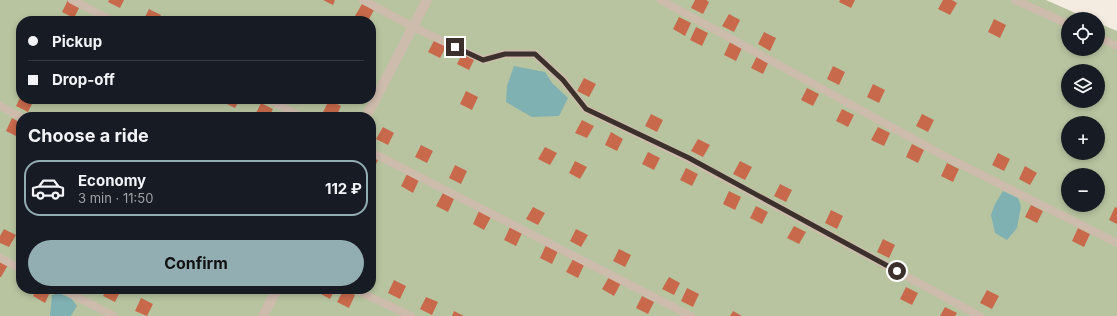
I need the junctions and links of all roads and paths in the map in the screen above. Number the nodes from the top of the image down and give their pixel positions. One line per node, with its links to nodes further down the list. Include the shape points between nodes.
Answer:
1 (72, 0): 6 (lane)
2 (362, 0): 8 (lane)
3 (427, 0): 8 (street)
4 (661, 0): 17 (lane, via 946,157)
5 (1015, 0): 7 (lane)
6 (103, 16)
7 (1061, 21)
8 (413, 27): 11 (street); 27 (lane, via 483,60 505,54 535,54 563,80 586,109 689,158)
9 (1105, 40): 10 (lane)
10 (1117, 46)
11 (376, 98)
12 (277, 104): 14 (lane)
13 (0, 106): 15 (lane)
14 (292, 112)
15 (16, 114)
16 (376, 155): 26 (lane)
17 (1117, 243)
18 (0, 258): 19 (lane)
19 (16, 266)
20 (71, 294): 23 (lane)
21 (274, 294): 24 (street)
22 (365, 294): 25 (lane)
23 (114, 316)
24 (262, 316)
25 (411, 316)
26 (691, 316)
27 (980, 316)

